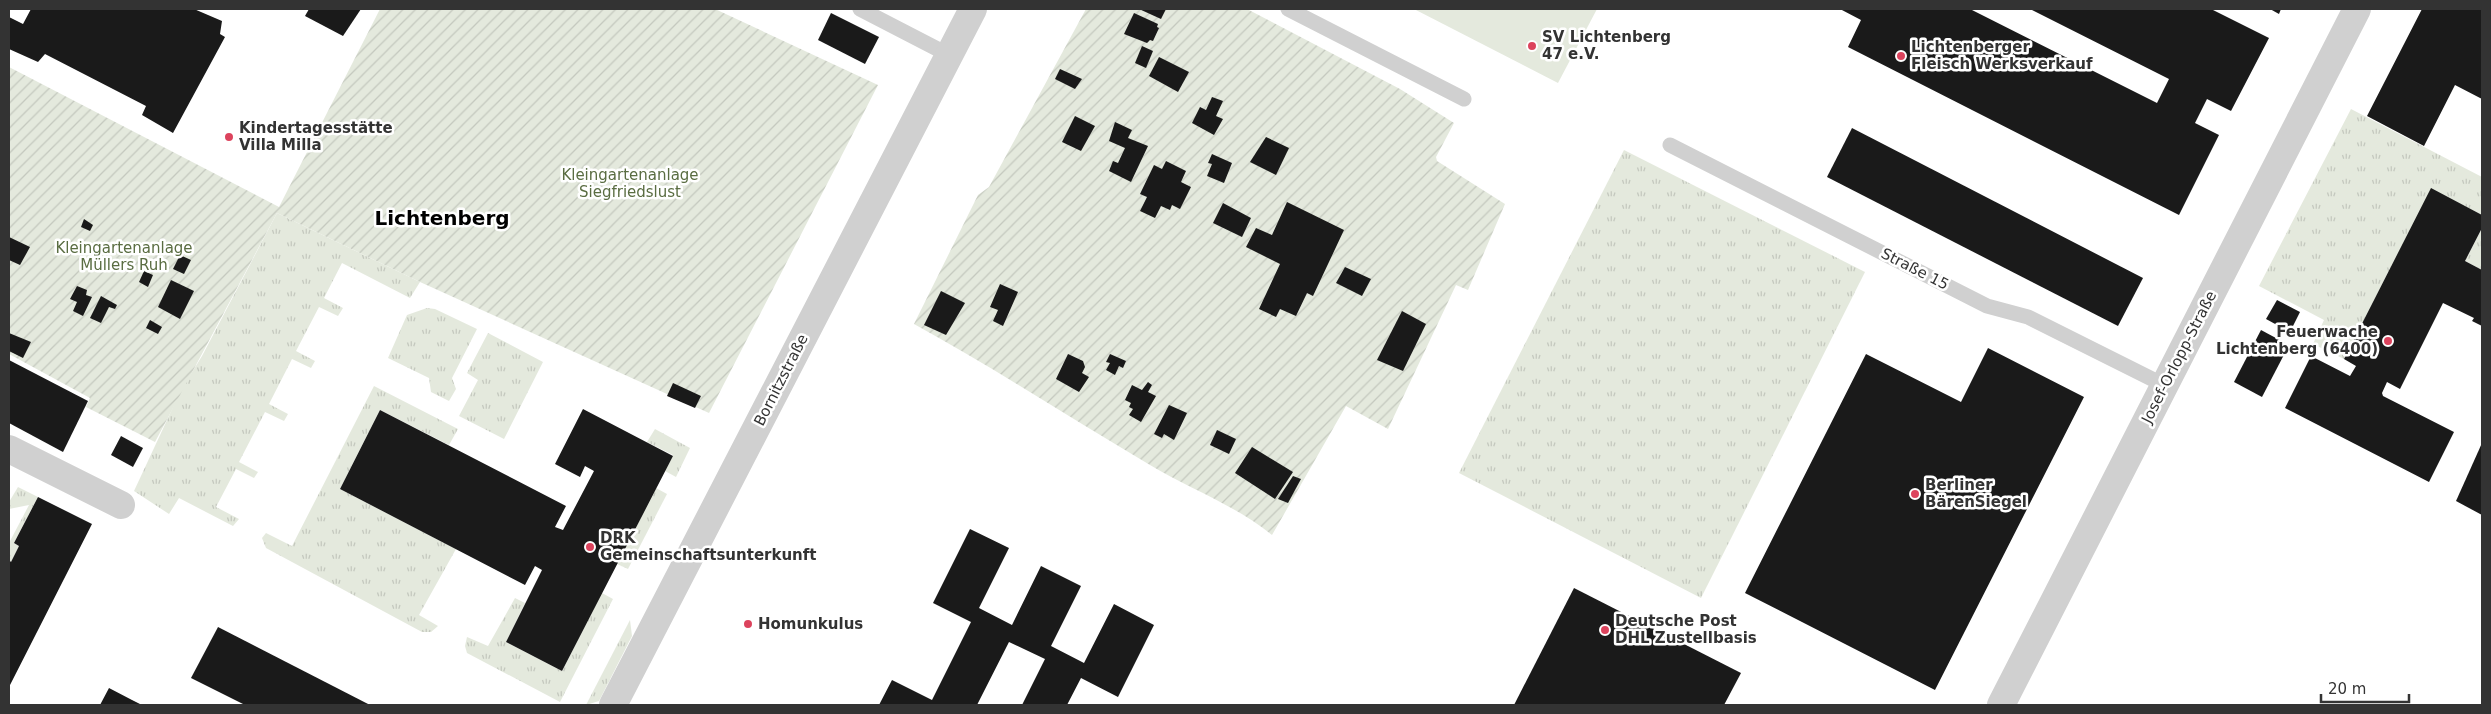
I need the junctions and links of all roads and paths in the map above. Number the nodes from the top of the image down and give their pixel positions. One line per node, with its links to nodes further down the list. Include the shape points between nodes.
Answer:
1 (860, 9): 5 (lane)
2 (973, 9): 5 (street, Bornitzstraße)
3 (1288, 9): 6 (lane)
4 (2357, 9): 8 (street, Josef-Orlopp-Straße)
5 (949, 55): 11 (street, Bornitzstraße)
6 (1464, 99)
7 (1670, 145): 8 (lane, Straße 15, via 1987,306 2028,317)
8 (2164, 385): 12 (street, Josef-Orlopp-Straße)
9 (9, 449): 10 (street)
10 (121, 505)
11 (613, 705)
12 (2001, 705)

